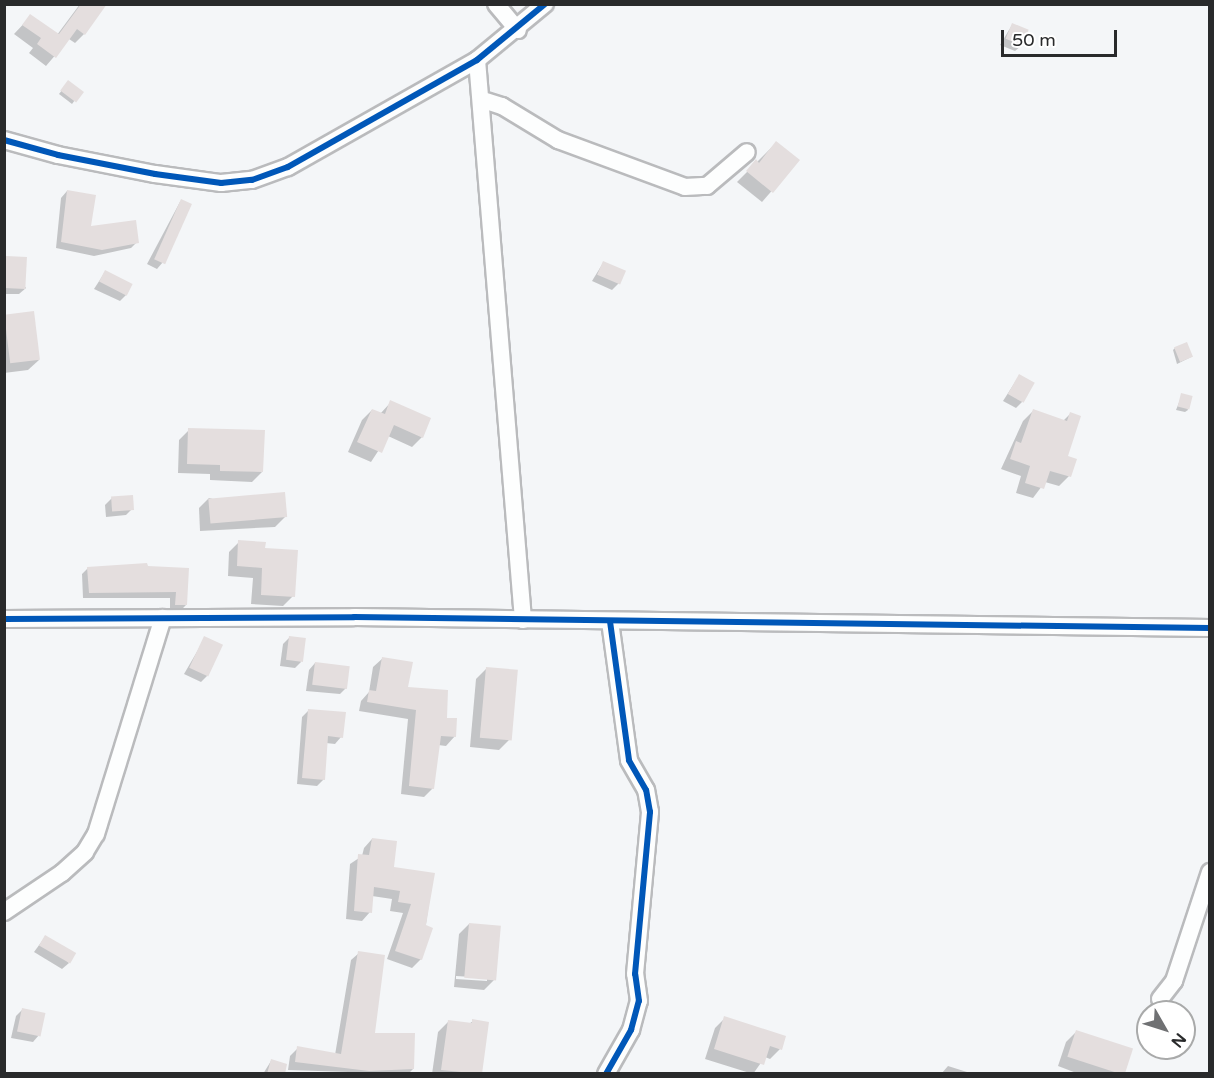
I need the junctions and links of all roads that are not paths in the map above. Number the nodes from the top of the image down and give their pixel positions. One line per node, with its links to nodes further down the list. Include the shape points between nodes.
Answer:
1 (496, 4): 3 (street)
2 (545, 4): 3 (street)
3 (518, 30): 4 (street)
4 (477, 60): 5 (street); 6 (street, via 288,167 252,180 221,183 155,174 58,156)
5 (483, 100): 7 (street, via 501,106 558,140 685,187 707,186); 10 (street)
6 (4, 140)
7 (747, 152)
8 (164, 618): 9 (street); 10 (street); 14 (street, via 96,834 85,852 62,873)
9 (4, 619)
10 (524, 620): 11 (street)
11 (610, 621): 12 (street); 16 (street, via 629,760 646,790 650,812 635,974 639,1001 632,1030)
12 (1209, 628)
13 (1209, 872): 15 (street, via 1174,981)
14 (4, 912)
15 (1160, 999)
16 (606, 1074)

